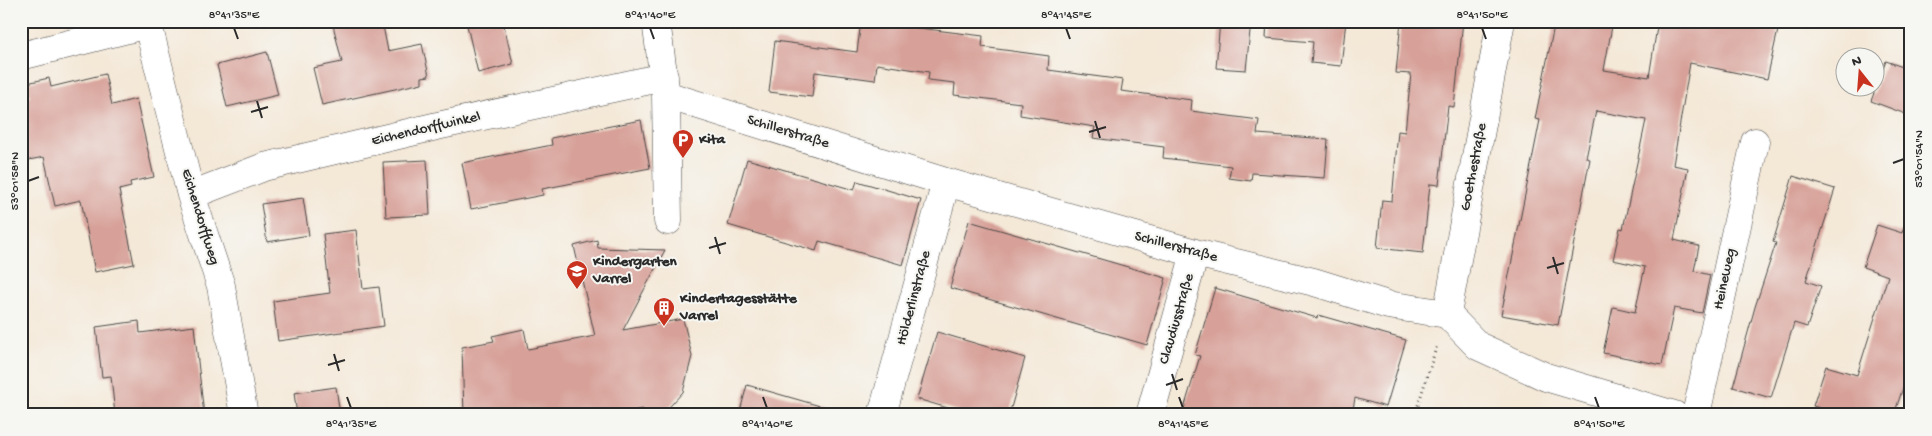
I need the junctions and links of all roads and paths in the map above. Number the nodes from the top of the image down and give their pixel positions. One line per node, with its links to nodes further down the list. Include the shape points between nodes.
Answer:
1 (656, 21): 5 (street)
2 (1501, 21): 11 (street, Goethestraße)
3 (148, 23): 4 (street); 8 (street, Eichendorffweg)
4 (21, 56)
5 (665, 86): 7 (street, Schillerstraße); 8 (street, Eichendorffwinkel, via 437,126 264,167); 9 (street)
6 (1755, 142): 17 (street, Heineweg)
7 (946, 182): 10 (street, Schillerstraße); 13 (street, Hölderlinstraße)
8 (191, 195): 12 (street, Eichendorffweg, via 221,286)
9 (668, 221)
10 (1195, 253): 11 (street, Schillerstraße, via 1314,282 1388,305); 14 (street, Claudiusstraße)
11 (1447, 314): 15 (path); 16 (street, via 1478,346 1546,377)
12 (244, 415)
13 (882, 415)
14 (1150, 415)
15 (1415, 415)
16 (1674, 415)
17 (1696, 415)

